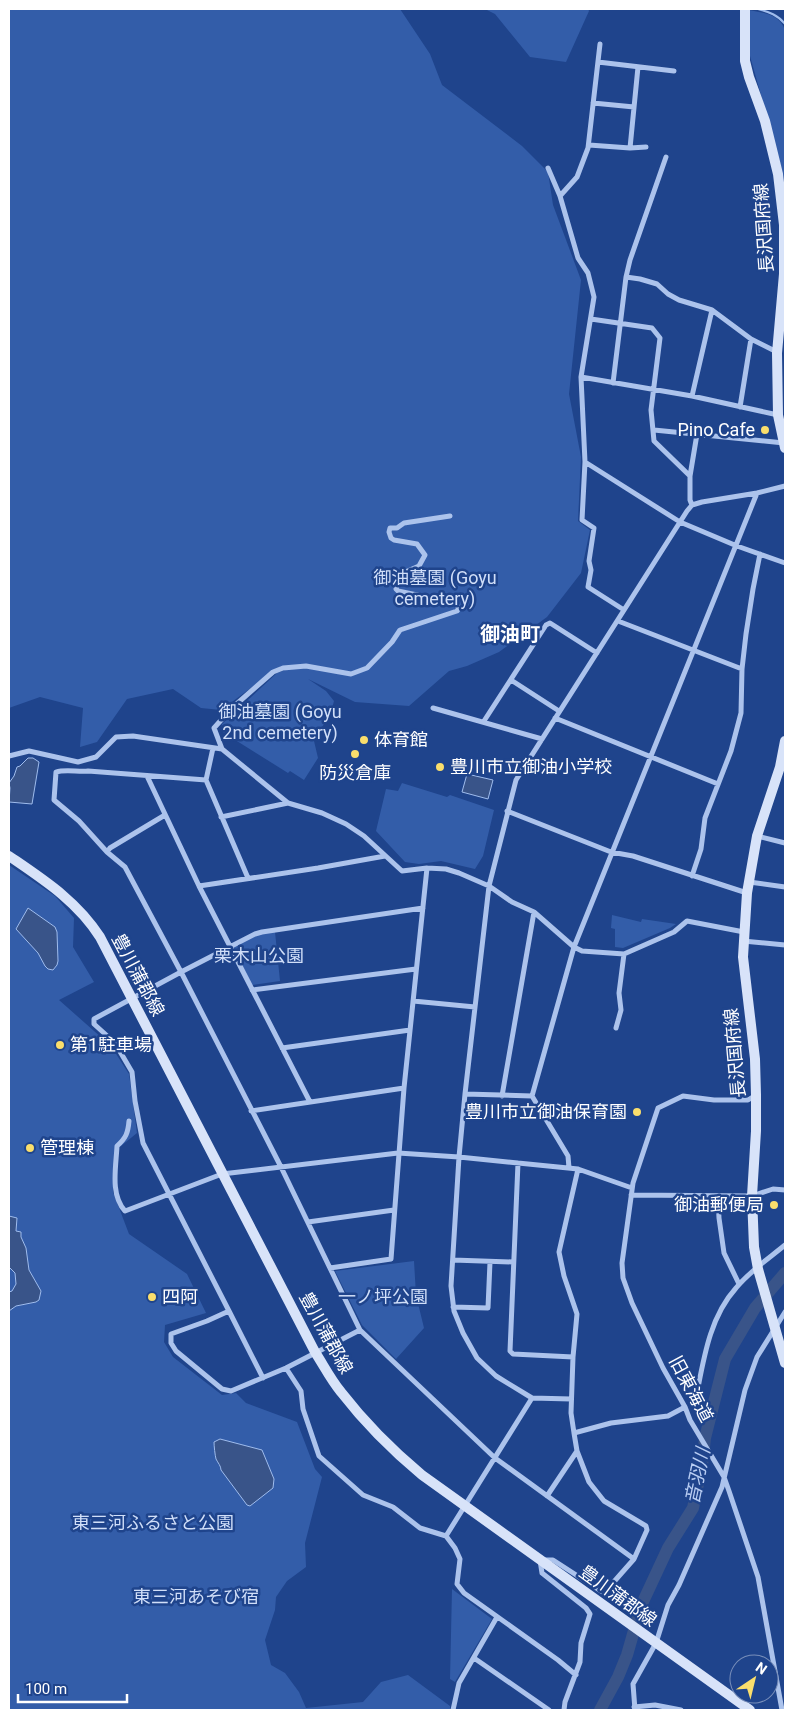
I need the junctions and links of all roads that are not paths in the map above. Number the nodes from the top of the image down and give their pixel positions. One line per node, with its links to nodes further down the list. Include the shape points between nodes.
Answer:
1 (745, 9): 19 (main road, 長沢国府線, via 745,61 778,174 784,226)
2 (600, 44): 3 (street)
3 (598, 62): 4 (street); 6 (street)
4 (638, 67): 5 (street); 7 (street)
5 (674, 71)
6 (593, 103): 7 (street); 8 (street)
7 (634, 108): 10 (street)
8 (589, 145): 10 (street); 13 (street, via 577,177)
9 (646, 147): 10 (street)
10 (630, 148)
11 (666, 157): 14 (street)
12 (548, 168): 13 (street)
13 (560, 196): 16 (street, via 578,258 588,273 594,296)
14 (626, 277): 15 (street, via 657,284 678,300); 17 (street)
15 (712, 310): 18 (street); 23 (street)
16 (591, 319): 17 (street); 20 (street)
17 (621, 323): 21 (street); 22 (street, via 652,328 660,338)
18 (752, 339): 19 (street); 24 (street)
19 (778, 353): 25 (main road, 長沢国府線)
20 (581, 377): 21 (street); 29 (street)
21 (613, 383): 22 (street)
22 (653, 390): 23 (street); 26 (street)
23 (692, 396): 24 (street)
24 (740, 407): 25 (street)
25 (778, 415): 28 (main road, 長沢国府線)
26 (654, 430): 27 (street); 30 (street, via 654,441)
27 (697, 434): 28 (street); 30 (street)
28 (785, 445)
29 (585, 462): 35 (street); 39 (street, via 582,520 594,528 588,587)
30 (690, 476): 33 (street)
31 (785, 486): 32 (street)
32 (758, 493): 33 (street); 36 (street)
33 (692, 505): 35 (street)
34 (450, 516): 52 (street, via 404,523 398,528 390,528 389,532 394,540 417,544 425,555 419,566 401,574 396,589 455,603 459,608 457,611 400,630 367,668 358,673 306,666 273,672 214,728)
35 (680, 522): 36 (street); 39 (street)
36 (737, 546): 37 (street); 41 (street)
37 (760, 554): 38 (street); 43 (street)
38 (785, 563)
39 (624, 610): 40 (street)
40 (618, 620): 41 (street); 42 (street)
41 (694, 651): 43 (street); 54 (street)
42 (597, 653): 44 (street, via 550,622); 46 (street)
43 (742, 669): 57 (street, via 741,713)
44 (510, 680): 46 (street); 48 (street)
45 (433, 708): 48 (street)
46 (559, 711): 47 (street)
47 (555, 718): 49 (street); 54 (street)
48 (484, 721): 49 (street)
49 (542, 739): 59 (street, via 516,780)
50 (785, 741): 62 (main road, 長沢国府線, via 780,767)
51 (213, 748): 52 (street); 53 (street, via 133,736 116,737 96,757 78,762 29,751); 56 (street)
52 (222, 749): 58 (street)
53 (9, 756)
54 (650, 757): 57 (street); 65 (street)
55 (146, 776): 56 (street); 60 (street); 64 (street, via 56,772 54,800 79,821)
56 (206, 780): 61 (street)
57 (718, 784): 69 (street, via 705,818)
58 (288, 803): 61 (street); 67 (street, via 346,824)
59 (507, 811): 65 (street); 72 (street)
60 (165, 815): 64 (street); 71 (street)
61 (221, 817): 70 (street)
62 (757, 836): 63 (street); 74 (main road, 長沢国府線)
63 (785, 843)
64 (107, 852): 83 (street, via 125,867)
65 (612, 852): 69 (street); 80 (street)
66 (9, 856): 85 (main road, 豊川蒲郡線, via 50,884 80,911 100,937)
67 (384, 856): 68 (street, via 402,871); 70 (street)
68 (427, 868): 72 (street, via 446,869); 75 (street)
69 (692, 876): 74 (street)
70 (248, 878): 71 (street)
71 (199, 886): 79 (street)
72 (489, 886): 76 (street); 87 (street)
73 (785, 887): 74 (street)
74 (748, 888): 77 (main road, 長沢国府線)
75 (424, 908): 79 (street, via 262,932); 82 (street)
76 (534, 912): 80 (street); 94 (street)
77 (744, 936): 78 (street); 81 (street, via 687,921 674,932); 93 (main road, 長沢国府線, via 743,957)
78 (785, 945)
79 (230, 947): 83 (street); 84 (street)
80 (574, 947): 81 (street, via 582,951); 95 (street)
81 (624, 954): 88 (street)
82 (416, 969): 84 (street); 86 (street)
83 (181, 972): 85 (street); 97 (street)
84 (252, 990): 90 (street)
85 (132, 998): 105 (main road, 豊川蒲郡線); 108 (street, via 94,1019 94,1024 115,1043 132,1072 143,1143)
86 (413, 1001): 87 (street); 89 (street)
87 (475, 1007): 92 (street)
88 (616, 1028)
89 (410, 1030): 90 (street); 91 (street)
90 (282, 1048): 96 (street)
91 (404, 1088): 96 (street); 99 (street)
92 (465, 1094): 94 (street); 100 (street)
93 (756, 1095): 106 (street, 旧東海道, via 748,1100 683,1096 658,1108); 111 (main road, 長沢国府線)
94 (502, 1096): 95 (street)
95 (532, 1096): 103 (street, via 568,1156)
96 (310, 1102): 97 (street)
97 (251, 1111): 102 (street)
98 (129, 1121): 108 (street, via 128,1133 117,1146 115,1189 120,1206 125,1211)
99 (398, 1153): 100 (street); 102 (street); 112 (street)
100 (460, 1157): 101 (street); 115 (street)
101 (518, 1163): 103 (street); 117 (street)
102 (281, 1167): 105 (street); 113 (street)
103 (568, 1168): 104 (street)
104 (578, 1168): 106 (street); 127 (street, via 560,1252 577,1314)
105 (222, 1174): 108 (street); 126 (main road, 豊川蒲郡線)
106 (632, 1188): 109 (street, 旧東海道)
107 (785, 1190): 111 (street, via 773,1189)
108 (168, 1195): 122 (street)
109 (631, 1195): 110 (street); 134 (street, 旧東海道, via 623,1278 632,1303)
110 (718, 1196): 111 (street); 120 (street, via 724,1253)
111 (752, 1196): 119 (main road, 長沢国府線)
112 (394, 1210): 113 (street); 118 (street, via 391,1259)
113 (308, 1222): 118 (street)
114 (785, 1245): 119 (street)
115 (453, 1260): 116 (street); 121 (street)
116 (490, 1262): 117 (street); 121 (street, via 488,1308)
117 (513, 1262): 127 (street, via 510,1351 513,1354)
118 (330, 1268): 125 (street)
119 (758, 1268): 120 (street); 124 (main road, 長沢国府線)
120 (739, 1284): 133 (street, via 725,1304 708,1342)
121 (453, 1307): 131 (street, via 477,1358 496,1376)
122 (228, 1311): 130 (street); 130 (street, via 171,1334 170,1344 222,1389 231,1391)
123 (785, 1312): 124 (street)
124 (776, 1328): 128 (main road, 長沢国府線); 138 (street, via 757,1357 745,1390)
125 (360, 1330): 126 (street); 137 (street)
126 (315, 1352): 129 (street); 140 (main road, 豊川蒲郡線, via 339,1390 392,1450)
127 (572, 1357): 132 (street)
128 (785, 1363)
129 (286, 1368): 130 (street); 141 (street, via 301,1391 303,1409 319,1456 363,1495 393,1507 420,1528)
130 (263, 1378)
131 (532, 1398): 132 (street); 137 (street)
132 (571, 1399): 135 (street)
133 (695, 1403)
134 (685, 1407): 135 (street, via 668,1416 611,1423); 138 (street, 旧東海道)
135 (574, 1433): 136 (street)
136 (576, 1451): 139 (street); 142 (street, via 589,1482 604,1501 646,1526)
137 (495, 1458): 139 (street); 140 (street)
138 (724, 1477): 145 (street); 154 (street, 旧東海道, via 758,1577)
139 (547, 1496): 142 (street)
140 (465, 1506): 141 (street); 143 (main road, 豊川蒲郡線)
141 (446, 1536): 144 (street, via 460,1559 457,1584)
142 (634, 1559): 143 (street, via 604,1593 553,1560)
143 (540, 1560): 145 (main road, 豊川蒲郡線); 147 (street, via 542,1573 590,1614)
144 (497, 1617): 146 (street); 147 (street)
145 (654, 1642): 149 (street, via 633,1684); 153 (main road, 豊川蒲郡線)
146 (474, 1658): 148 (street, via 459,1683); 150 (street)
147 (576, 1675): 151 (street)
148 (456, 1709)
149 (634, 1709): 152 (street, via 655,1705)
150 (549, 1710)
151 (564, 1710)
152 (681, 1710)
153 (750, 1710)
154 (782, 1710)

